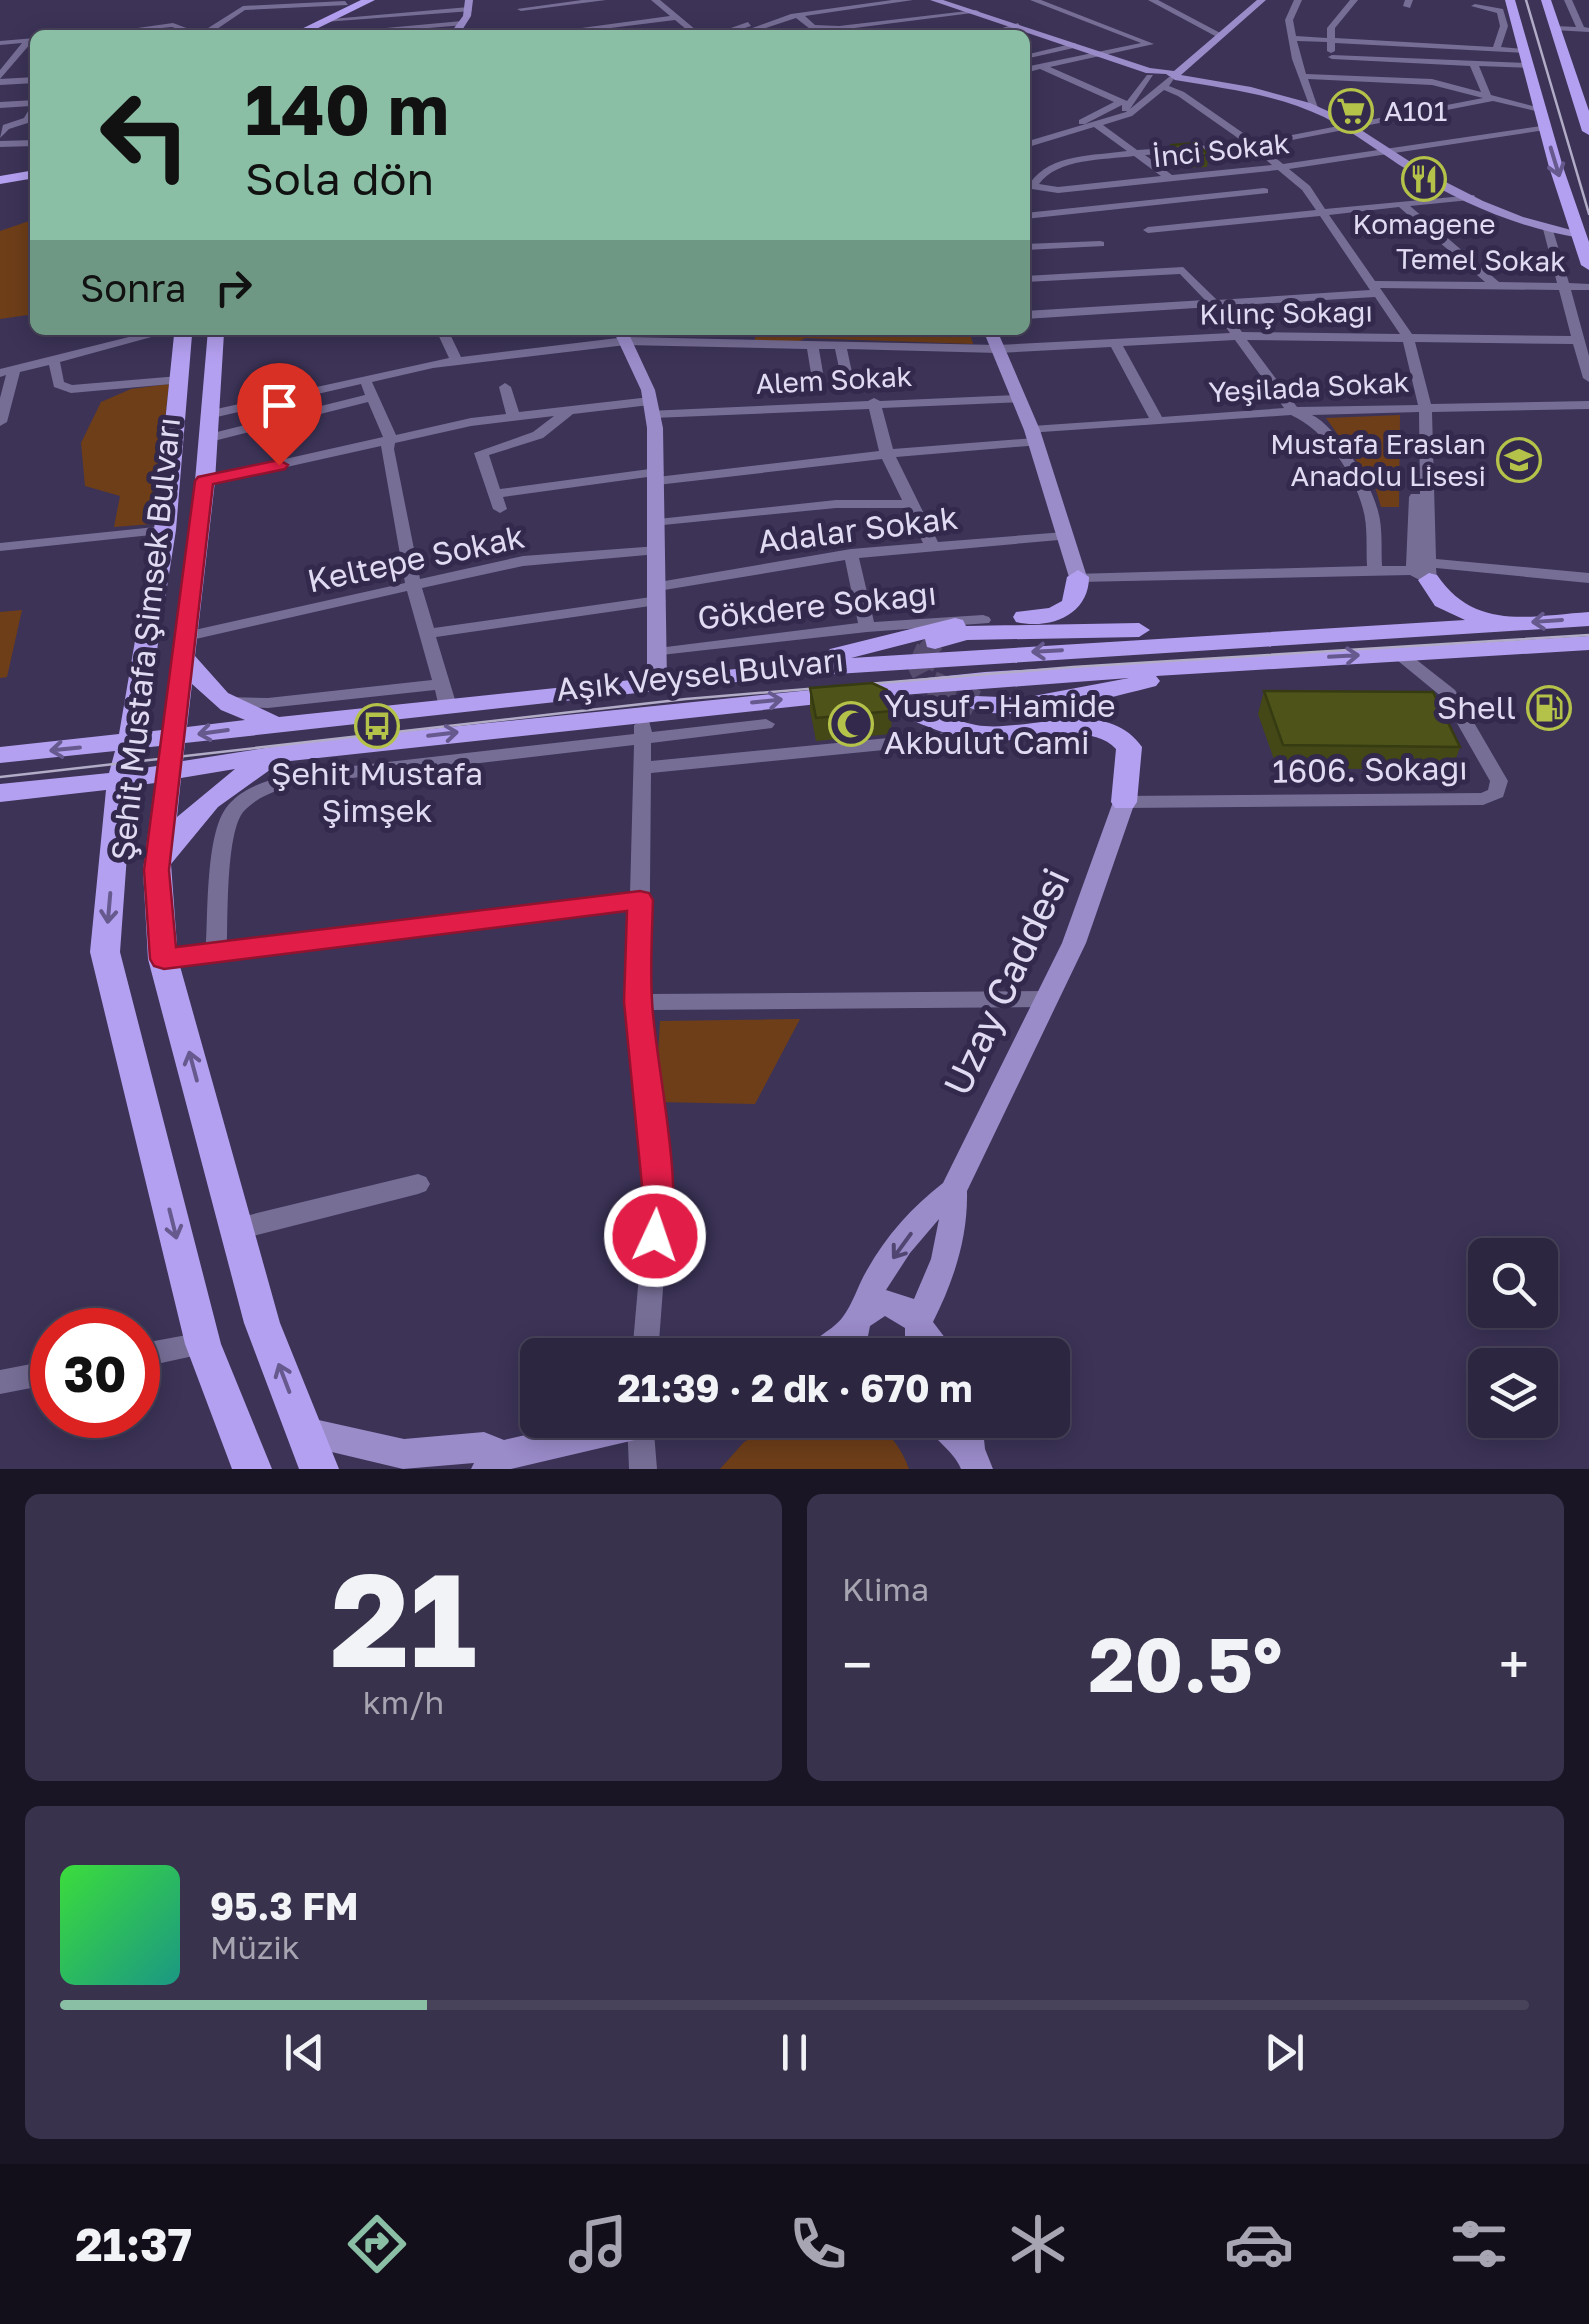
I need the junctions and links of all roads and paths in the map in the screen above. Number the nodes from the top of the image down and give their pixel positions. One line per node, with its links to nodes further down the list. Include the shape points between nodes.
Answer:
1 (370, 0): 23 (main road)
2 (602, 0): 37 (street, via 526,8)
3 (655, 0): 21 (street)
4 (909, 0): 20 (street)
5 (934, 0): 18 (main road)
6 (1034, 0): 55 (street, via 1150,44)
7 (1152, 0): 45 (street)
8 (1262, 0): 45 (main road)
9 (1298, 0): 46 (street, via 1289,20)
10 (1354, 0): 47 (street, via 1331,28)
11 (1510, 0): 54 (main road)
12 (1546, 0): 28 (main road)
13 (1568, 0): 44 (street)
14 (348, 1): 15 (street); 33 (main road)
15 (240, 4): 32 (street)
16 (469, 4): 23 (street); 24 (main road)
17 (1475, 7): 53 (street, via 1500,12 1504,26)
18 (976, 12): 25 (main road); 26 (street, via 886,26)
19 (216, 15): 31 (street)
20 (798, 15): 22 (street); 26 (street)
21 (676, 18): 38 (street); 39 (street)
22 (781, 19): 40 (street); 41 (street)
23 (324, 20): 34 (main road)
24 (462, 24): 35 (street); 36 (main road)
25 (1018, 25): 43 (street); 52 (main road)
26 (814, 26): 42 (street)
27 (1394, 28): 50 (street)
28 (1556, 28): 44 (street); 70 (main road)
29 (135, 30): 30 (street)
30 (180, 30)
31 (193, 30)
32 (210, 30)
33 (292, 30)
34 (304, 30)
35 (392, 30)
36 (458, 30)
37 (547, 30)
38 (582, 30)
39 (692, 30)
40 (730, 30)
41 (751, 30)
42 (818, 30)
43 (1002, 30)
44 (1585, 30)
45 (1220, 35): 58 (main road)
46 (1292, 38): 47 (street); 65 (street)
47 (1330, 40): 50 (street); 57 (street)
48 (30, 41): 51 (street)
49 (30, 42): 67 (street)
50 (1391, 43): 53 (street)
51 (0, 44)
52 (1076, 45): 55 (main road); 56 (street)
53 (1496, 49): 54 (street)
54 (1524, 51): 60 (main road)
55 (1103, 55): 61 (street); 63 (main road)
56 (1030, 56)
57 (1332, 57): 59 (street); 66 (street)
58 (1189, 60): 63 (main road); 64 (main road)
59 (1473, 63): 60 (street); 72 (street)
60 (1528, 66): 80 (main road)
61 (1042, 67): 62 (street); 75 (street)
62 (1030, 69)
63 (1153, 73): 64 (main road); 75 (street)
64 (1174, 76): 71 (street); 77 (main road)
65 (1303, 76): 66 (street); 77 (street)
66 (1340, 78): 69 (street)
67 (0, 79): 68 (street)
68 (30, 80)
69 (1401, 81): 72 (street, via 1432,82); 78 (street)
70 (1583, 86): 84 (main road)
71 (1163, 87): 81 (street); 90 (street)
72 (1489, 100): 76 (street); 80 (street)
73 (0, 104): 74 (street)
74 (30, 104)
75 (1125, 104): 81 (street); 86 (street)
76 (1460, 107): 78 (street); 80 (street)
77 (1314, 108): 83 (main road)
78 (1412, 113): 83 (street)
79 (30, 115): 85 (street)
80 (1542, 119): 92 (street, İnci Sokak); 110 (main road, one-way to 110)
81 (1114, 120): 82 (street)
82 (1097, 125): 89 (street); 93 (street)
83 (1346, 126): 90 (street); 92 (main road)
84 (1589, 131)
85 (0, 135)
86 (1030, 135)
87 (30, 143): 88 (street)
88 (0, 144)
89 (1030, 144)
90 (1254, 145): 93 (street); 95 (street)
91 (1030, 148): 94 (street)
92 (1386, 151): 95 (street, İnci Sokak); 102 (main road)
93 (1136, 153): 94 (street); 97 (street)
94 (1058, 164): 99 (street)
95 (1281, 168): 97 (street, İnci Sokak); 105 (street)
96 (30, 178): 98 (main road)
97 (1172, 178): 100 (street, İnci Sokak, via 1058,190)
98 (0, 184)
99 (1030, 184)
100 (1030, 185)
101 (1264, 190): 103 (street)
102 (1470, 197): 104 (street); 109 (main road)
103 (1190, 199): 106 (street); 107 (street)
104 (1401, 204): 105 (street); 115 (street)
105 (1322, 212): 107 (street); 118 (street)
106 (1030, 215)
107 (1226, 222): 108 (street)
108 (1148, 230)
109 (1548, 230): 110 (main road); 116 (street)
110 (1580, 234): 113 (main road)
111 (1100, 244): 112 (street)
112 (1030, 247)
113 (1589, 265)
114 (1030, 279): 119 (street, via 1183,270)
115 (1495, 285): 116 (street, Temel Sokak); 118 (street, Temel Sokak)
116 (1563, 286): 117 (street, Temel Sokak); 130 (street)
117 (1589, 287)
118 (1375, 289): 119 (street, Temel Sokak); 129 (street)
119 (1215, 304): 120 (street, Temel Sokak); 128 (street)
120 (1030, 316)
121 (164, 335): 136 (street)
122 (177, 335): 141 (main road, Şehit Mustafa Şimsek Bulvarı)
123 (218, 335): 156 (main road, Şehit Mustafa Şimsek Bulvarı)
124 (444, 335): 137 (street)
125 (752, 335): 132 (street)
126 (992, 335): 135 (main road)
127 (623, 336): 132 (street, Kılınç Sokağı); 137 (street, Kılınç Sokağı); 150 (main road)
128 (1238, 336): 129 (street, Kılınç Sokağı); 131 (street, Kılınç Sokağı); 152 (street)
129 (1408, 337): 130 (street, Kılınç Sokağı); 149 (street)
130 (1576, 340): 139 (street)
131 (1115, 343): 135 (street, Kılınç Sokağı); 154 (street)
132 (753, 345): 133 (street, Kılınç Sokağı)
133 (813, 347): 134 (street, Kılınç Sokağı); 143 (street)
134 (841, 348): 135 (street, Kılınç Sokağı); 142 (street)
135 (998, 349): 146 (main road)
136 (54, 360): 138 (street); 141 (street, via 58,384 71,389)
137 (456, 360): 140 (street, Kılınç Sokağı)
138 (7, 371): 155 (street)
139 (1589, 378)
140 (365, 379): 145 (street); 156 (street, Kılınç Sokağı)
141 (179, 380): 164 (main road, Şehit Mustafa Şimsek Bulvarı)
142 (848, 382)
143 (819, 384)
144 (506, 387): 153 (street)
145 (373, 397): 156 (street); 158 (street)
146 (1017, 398): 147 (street, Alem Sokak); 157 (main road)
147 (874, 402): 150 (street, Alem Sokak); 159 (street)
148 (1589, 405): 149 (street, Yeşilada Sokak)
149 (1421, 406): 152 (street, Yeşilada Sokak); 171 (street)
150 (652, 407): 151 (street, Alem Sokak); 160 (main road)
151 (570, 410): 153 (street, Alem Sokak); 160 (street, Yeşilada Sokak, via 538,435 482,453 497,501)
152 (1294, 411): 154 (street, Yeşilada Sokak); 170 (street, via 1326,432 1356,476 1370,510)
153 (514, 416): 158 (street, Alem Sokak)
154 (1157, 420): 157 (street, Yeşilada Sokak)
155 (0, 422)
156 (207, 427): 161 (main road, Şehit Mustafa Şimsek Bulvarı)
157 (1033, 436): 159 (street, Yeşilada Sokak); 165 (main road)
158 (390, 442): 161 (street, Alem Sokak); 174 (street)
159 (887, 454): 160 (street, Yeşilada Sokak); 162 (street)
160 (657, 477): 163 (main road)
161 (204, 481): 184 (main road, Şehit Mustafa Şimsek Bulvarı)
162 (911, 504): 163 (street, Adalar Sokak, via 836,504); 166 (street)
163 (658, 522): 168 (main road)
164 (165, 530): 167 (street); 197 (main road, Şehit Mustafa Şimsek Bulvarı)
165 (1065, 536): 166 (street, Adalar Sokak); 172 (main road)
166 (932, 546): 169 (street, Adalar Sokak)
167 (0, 548)
168 (658, 550): 174 (street, Keltepe Sokak, via 523,561); 175 (main road)
169 (852, 554): 175 (street, Adalar Sokak); 179 (street)
170 (1375, 570): 171 (street); 172 (street)
171 (1424, 571): 173 (street); 178 (main road, via 1449,606)
172 (1078, 578): 177 (main road, via 1080,594 1056,613)
173 (1589, 578)
174 (414, 587): 180 (street); 184 (street, Keltepe Sokak)
175 (658, 594): 180 (street, Adalar Sokak); 185 (main road)
176 (1589, 619): 178 (main road, Aşık Veysel Bulvarı, one-way to 178)
177 (983, 620): 179 (street, Gökdere Sokağı); 186 (main road)
178 (1504, 623): 182 (main road, Aşık Veysel Bulvarı)
179 (867, 627): 185 (street, Gökdere Sokağı)
180 (428, 634): 190 (street)
181 (935, 642): 182 (main road, via 965,633 1080,630)
182 (1393, 642): 183 (main road, Aşık Veysel Bulvarı); 186 (main road, Aşık Veysel Bulvarı, one-way to 186, via 950,656); 188 (main road, Aşık Veysel Bulvarı, one-way to 182); 204 (street, 1606. Sokağı, via 1449,694 1499,781 1497,793 1483,799)
183 (1589, 643)
184 (186, 647): 191 (main road); 196 (main road, Şehit Mustafa Şimsek Bulvarı)
185 (658, 654): 187 (main road)
186 (770, 672): 187 (main road, Aşık Veysel Bulvarı)
187 (658, 682): 190 (main road, Aşık Veysel Bulvarı)
188 (981, 691): 189 (main road, Aşık Veysel Bulvarı); 195 (main road, via 958,702)
189 (845, 692): 193 (main road, Aşık Veysel Bulvarı, one-way to 189); 195 (main road, via 895,700)
190 (444, 694): 191 (street); 192 (main road, Aşık Veysel Bulvarı)
191 (222, 702): 192 (main road, via 263,717)
192 (308, 718): 196 (main road, Aşık Veysel Bulvarı, one-way to 196)
193 (644, 724): 194 (street); 198 (main road, Aşık Veysel Bulvarı, one-way to 193); 200 (street); 207 (street, via 309,777 255,794 236,808 226,828)
194 (766, 724)
195 (963, 731): 200 (street); 204 (main road, via 1112,731 1130,747)
196 (174, 737): 197 (main road, Aşık Veysel Bulvarı); 201 (main road, Şehit Mustafa Şimsek Bulvarı)
197 (130, 742): 199 (main road, Aşık Veysel Bulvarı, one-way to 199); 202 (main road, Şehit Mustafa Şimsek Bulvarı)
198 (289, 752): 201 (main road, Aşık Veysel Bulvarı); 205 (main road, via 213,796 173,839)
199 (0, 755)
200 (643, 768): 206 (street)
201 (171, 771): 202 (main road, Aşık Veysel Bulvarı); 205 (main road, Şehit Mustafa Şimsek Bulvarı)
202 (120, 780): 203 (main road, Aşık Veysel Bulvarı); 217 (main road, Şehit Mustafa Şimsek Bulvarı, one-way to 217, via 105,952)
203 (0, 793)
204 (1124, 802): 209 (main road, Uzay Caddesi, via 1095,892)
205 (157, 870): 208 (main road, Şehit Mustafa Şimsek Bulvarı)
206 (640, 900): 207 (street); 210 (street)
207 (216, 952): 208 (street)
208 (164, 959): 213 (main road, Şehit Mustafa Şimsek Bulvarı, one-way to 208)
209 (1047, 999): 210 (street); 212 (main road, Uzay Caddesi)
210 (638, 1002): 216 (street, via 658,1196)
211 (418, 1184): 213 (street)
212 (954, 1192): 214 (main road, Uzay Caddesi, one-way to 214, via 931,1207 870,1290); 215 (main road, Uzay Caddesi, via 956,1222)
213 (237, 1229): 221 (main road, Şehit Mustafa Şimsek Bulvarı, one-way to 213, via 262,1324)
214 (859, 1331): 215 (main road, via 882,1302 903,1306)
215 (918, 1335)
216 (646, 1338)
217 (203, 1344): 218 (street); 225 (main road, Şehit Mustafa Şimsek Bulvarı)
218 (160, 1352)
219 (30, 1376): 220 (street)
220 (0, 1382)
221 (305, 1432): 224 (main road, via 404,1454 484,1447); 226 (main road, Şehit Mustafa Şimsek Bulvarı)
222 (583, 1438): 224 (main road)
223 (644, 1438): 227 (street)
224 (496, 1462)
225 (252, 1469)
226 (319, 1469)
227 (643, 1469)

